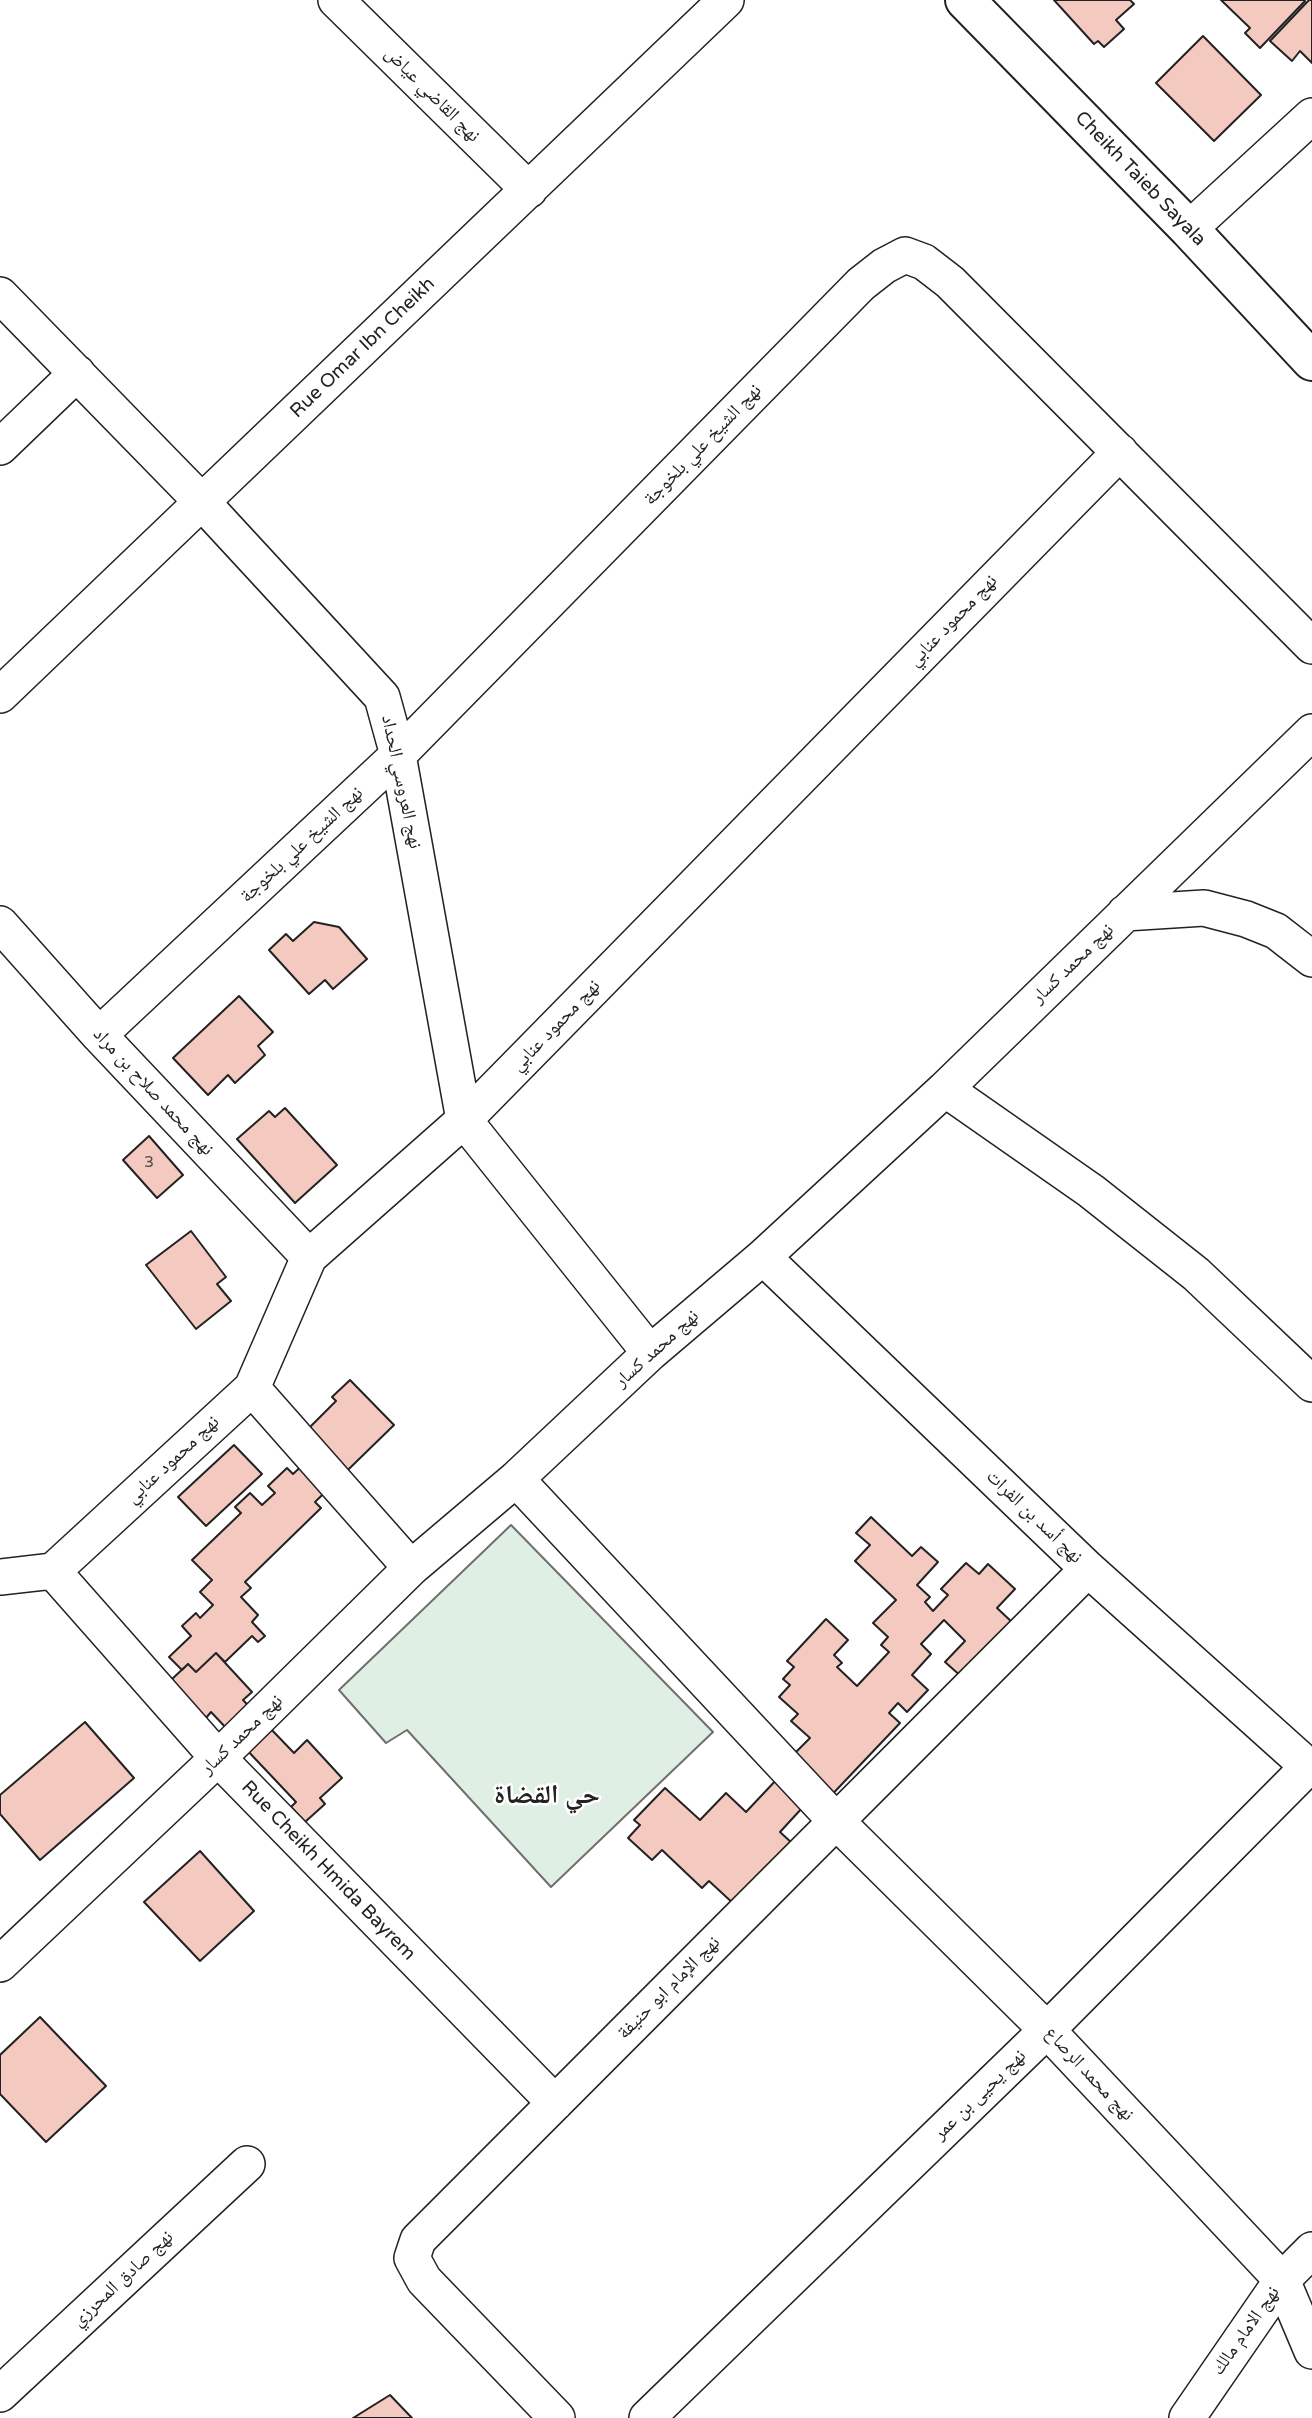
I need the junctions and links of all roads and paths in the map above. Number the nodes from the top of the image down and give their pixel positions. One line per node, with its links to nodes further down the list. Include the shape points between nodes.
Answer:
1 (336, 0): 5 (street, نهج القاضي عياض)
2 (726, 0): 5 (street, Rue Omar Ibn Cheikh)
3 (965, 0): 6 (street, Cheikh Taieb Sayala)
4 (1312, 116): 6 (street)
5 (529, 190): 12 (street, Rue Omar Ibn Cheikh)
6 (1189, 229): 8 (street, Cheikh Taieb Sayala)
7 (0, 295): 9 (street, نهج العروسي الحداد)
8 (1312, 361)
9 (76, 373): 10 (street); 12 (street, نهج العروسي الحداد)
10 (0, 447)
11 (1120, 452): 13 (street, نهج الشيخ علي بلخوجة); 16 (street, نهج الشيخ علي بلخوجة, via 950,282 924,262 905,255 861,285); 23 (street, نهج محمود عنابي)
12 (202, 502): 14 (street, Rue Omar Ibn Cheikh); 16 (street, نهج العروسي الحداد, via 382,697)
13 (1312, 646)
14 (0, 695)
15 (1312, 732): 17 (street, نهج محمد كسار)
16 (398, 755): 21 (street, نهج الشيخ علي بلخوجة); 23 (street, نهج العروسي الحداد)
17 (1125, 914): 19 (street, via 1203,908 1276,931); 22 (street, نهج محمد كسار)
18 (0, 923): 20 (street, نهج محمد صلاح بن مراد)
19 (1312, 959)
20 (11, 961): 21 (street, نهج محمد صلاح بن مراد)
21 (99, 1035): 24 (street, نهج محمد صلاح بن مراد)
22 (945, 1089): 25 (street, نهج محمد كسار); 27 (street, via 1091,1191 1196,1274)
23 (464, 1120): 24 (street, نهج محمود عنابي); 26 (street, نهج العروسي الحداد)
24 (309, 1257): 28 (street, نهج محمود عنابي)
25 (763, 1257): 26 (street, نهج محمد كسار); 31 (street, نهج أسد بن الفرات)
26 (650, 1353): 29 (street, نهج محمد كسار)
27 (1312, 1384)
28 (252, 1388): 30 (street); 32 (street, نهج محمود عنابي)
29 (516, 1479): 30 (street, نهج محمد كسار); 36 (street, نهج محمد الرصاع)
30 (411, 1568): 34 (street, نهج محمد كسار)
31 (1088, 1569): 35 (street, نهج أسد بن الفرات); 36 (street, نهج الإمام ابو حنيفة)
32 (53, 1571): 33 (street); 34 (street, Rue Cheikh Hmida Bayrem)
33 (0, 1577)
34 (218, 1758): 37 (street, نهج محمد كسار); 39 (street, Rue Cheikh Hmida Bayrem)
35 (1310, 1769): 38 (street, نهج يحيى بن عمر)
36 (835, 1820): 38 (street, نهج محمد الرصاع); 39 (street, نهج الإمام ابو حنيفة)
37 (0, 1964)
38 (1047, 2030): 42 (street, نهج محمد الرصاع); 46 (street, نهج يحيى بن عمر)
39 (555, 2103): 45 (street, نهج الإمام ابو حنيفة, via 418,2240 412,2258 424,2280)
40 (247, 2164): 44 (street, نهج صادق المحرزي)
41 (1312, 2250): 42 (street, نهج الامام مالك)
42 (1282, 2280): 43 (street, نهج محمد الرصاع); 47 (street, نهج الامام مالك)
43 (1312, 2351)
44 (0, 2394)
45 (557, 2418)
46 (648, 2418)
47 (1187, 2418)

